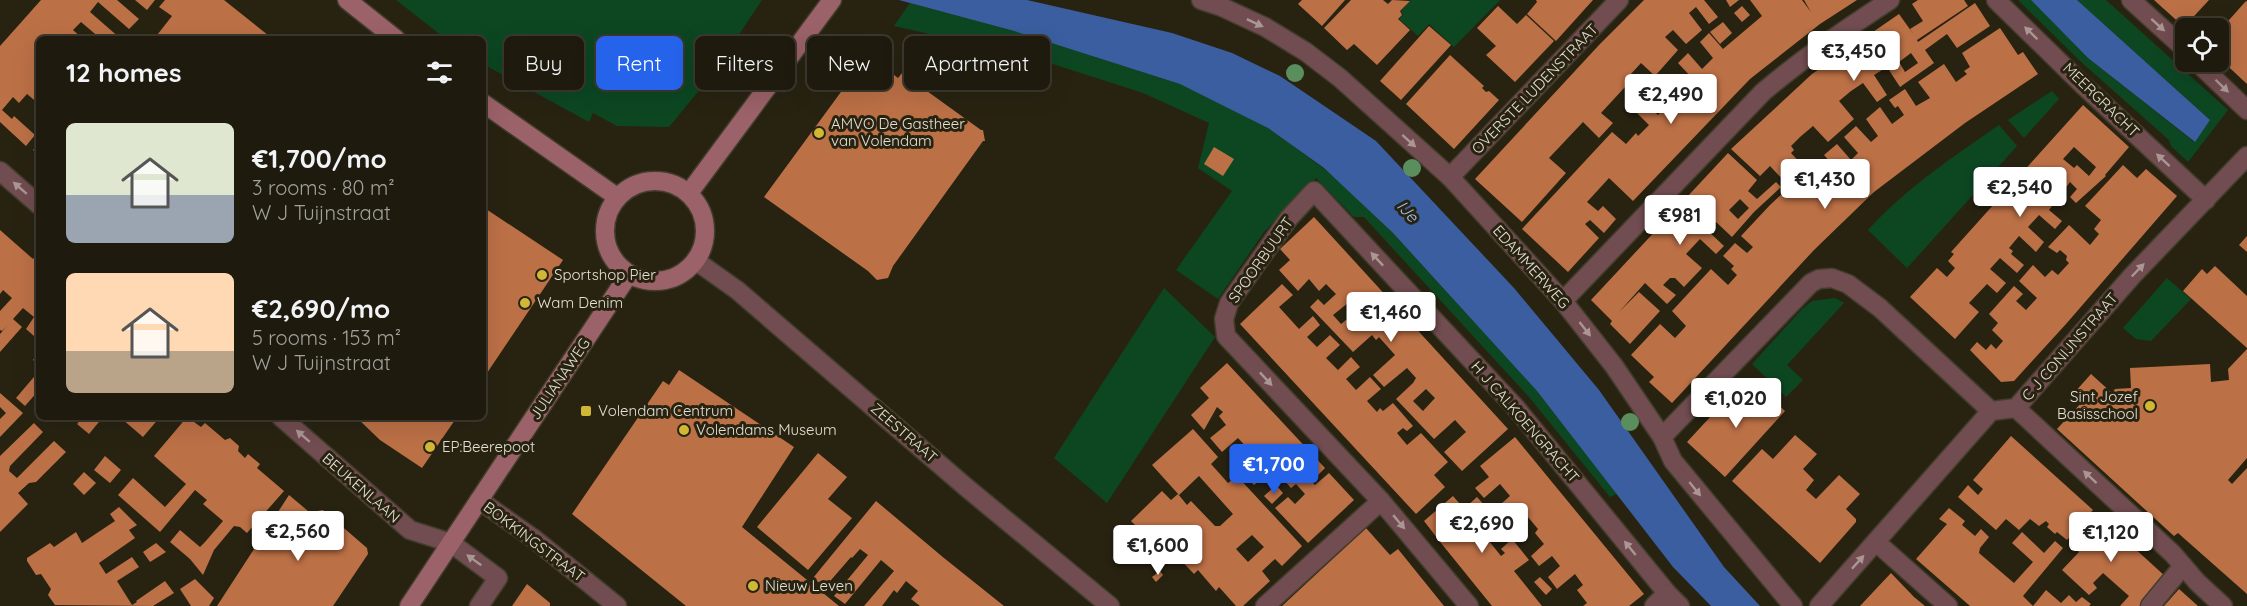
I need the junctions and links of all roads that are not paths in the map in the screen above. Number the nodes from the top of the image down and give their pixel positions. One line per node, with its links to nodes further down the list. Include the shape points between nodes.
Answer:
1 (346, 0): 8 (main road)
2 (832, 0): 17 (main road)
3 (1201, 0): 15 (street, EDAMMERWEG, one-way to 15, via 1264,27 1306,52)
4 (1619, 0): 15 (street, OVERSTE LUDENSTRAAT)
5 (1890, 0): 23 (street, via 1830,38 1763,92)
6 (1996, 0): 19 (street, MEERGRACHT, one-way to 6)
7 (2131, 0): 9 (street, one-way to 9)
8 (392, 36)
9 (2175, 40)
10 (2207, 72): 12 (street, one-way to 12)
11 (486, 105): 18 (main road)
12 (2247, 110)
13 (2247, 156): 19 (street, C J CONIJNSTRAAT)
14 (0, 171): 20 (street, one-way to 14)
15 (1450, 177): 23 (street, EDAMMERWEG)
16 (1314, 191): 29 (street, SPOORBUURT, one-way to 29, via 1289,218 1229,303 1224,320 1226,336); 33 (street, H J CALKOENGRACHT, one-way to 16, via 1516,408)
17 (689, 193): 18 (main road, via 672,183 652,180 633,185); 21 (main road, via 701,208 706,226 704,245)
18 (617, 197): 22 (main road, via 606,216 604,239 613,259)
19 (2206, 200): 24 (street, C J CONIJNSTRAAT, one-way to 19, via 2132,276)
20 (36, 202)
21 (696, 261): 22 (main road, via 682,274 665,281 646,281); 37 (street, ZEESTRAAT, via 736,290)
22 (629, 274): 28 (main road, JULIANAWEG)
23 (1563, 301): 27 (street, EDAMMERWEG, one-way to 27)
24 (2016, 408): 25 (street, C J CONIJNSTRAAT); 32 (street, one-way to 24)
25 (1990, 411): 27 (street, via 1880,308 1848,284 1833,278 1819,279); 30 (street)
26 (284, 420): 31 (street, BEUKENLAAN, one-way to 26, via 410,530)
27 (1662, 437): 41 (street, EDAMMERWEG, one-way to 41, via 1679,469)
28 (479, 501): 31 (main road, JULIANAWEG); 36 (street, BOKKINGSTRAAT, via 533,538)
29 (1381, 501): 38 (street); 39 (street, one-way to 39)
30 (1876, 542): 42 (street, one-way to 30); 43 (street)
31 (451, 543): 34 (main road, JULIANAWEG); 35 (street, one-way to 31, via 498,578)
32 (2183, 566): 44 (street); 45 (street)
33 (1661, 599): 40 (street, H J CALKOENGRACHT)
34 (409, 606)
35 (479, 606)
36 (617, 606)
37 (1110, 606)
38 (1265, 606)
39 (1469, 606)
40 (1680, 606)
41 (1793, 606)
42 (1819, 606)
43 (1948, 606)
44 (2150, 606)
45 (2223, 606)

